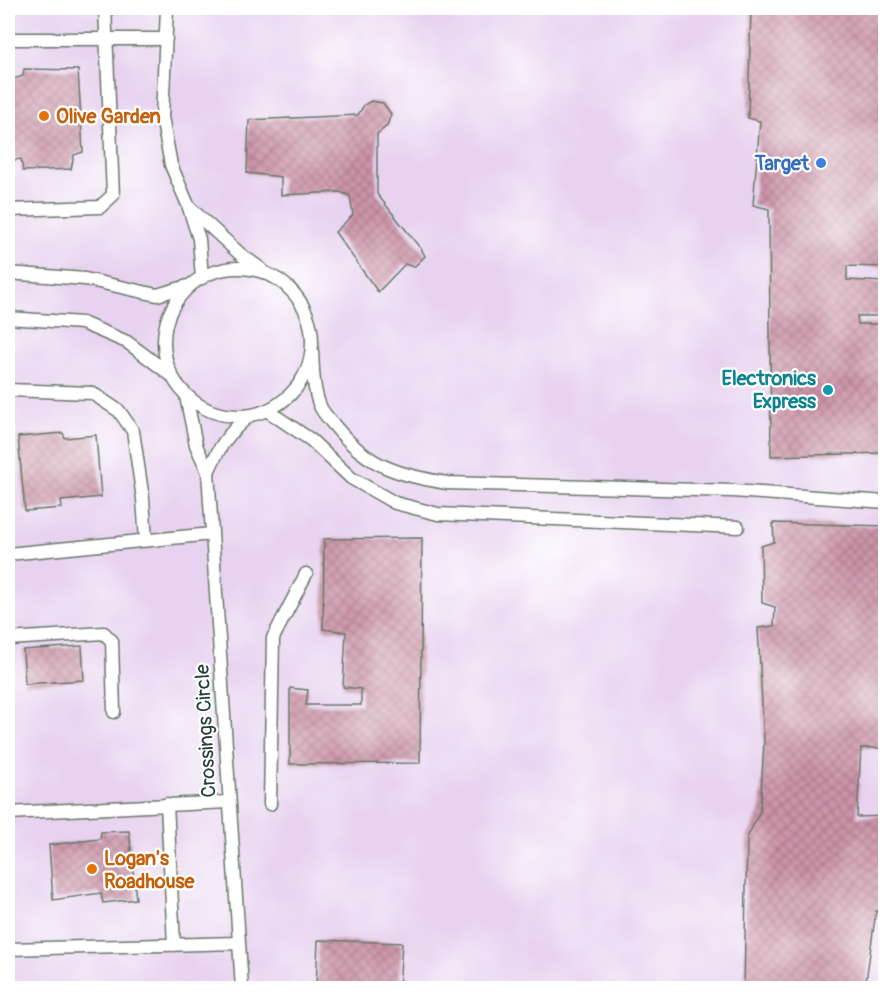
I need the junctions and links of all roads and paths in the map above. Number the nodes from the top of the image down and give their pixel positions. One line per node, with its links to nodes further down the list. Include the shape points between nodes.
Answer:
1 (105, 8): 3 (lane)
2 (167, 8): 5 (lane)
3 (107, 38): 4 (lane); 5 (lane); 7 (lane, via 113,195 100,207)
4 (8, 39)
5 (166, 39): 6 (lane, via 162,117 171,165)
6 (188, 205): 8 (lane); 10 (lane, via 199,239)
7 (8, 210)
8 (264, 272): 10 (lane, via 238,267); 13 (lane, via 289,287 304,308 311,325)
9 (8, 273): 11 (lane, via 86,279 157,295)
10 (202, 278): 11 (lane)
11 (188, 286): 14 (lane, via 172,306 164,330 164,356)
12 (8, 318): 14 (lane, via 82,323 127,342)
13 (312, 351): 17 (lane, via 304,377 288,397); 20 (lane, via 314,387 321,409 347,442 384,468 416,478 447,483 733,491)
14 (171, 375): 16 (lane)
15 (8, 390): 23 (lane, via 92,393 119,411 133,431)
16 (186, 396): 18 (lane, via 210,412 236,417); 19 (lane, via 196,445)
17 (268, 411): 18 (lane); 21 (lane, via 311,440 351,478 395,503 438,514)
18 (252, 414): 19 (lane, via 219,447)
19 (208, 472): 22 (lane, Crossings Circle)
20 (885, 502)
21 (738, 527)
22 (212, 534): 23 (lane); 28 (lane, Crossings Circle)
23 (146, 540): 24 (lane)
24 (8, 554)
25 (306, 574): 30 (lane, via 273,638)
26 (8, 639): 27 (lane, via 104,633 112,641)
27 (114, 712)
28 (228, 802): 29 (lane); 32 (lane, Crossings Circle)
29 (167, 804): 31 (lane); 33 (lane)
30 (270, 804)
31 (8, 813)
32 (239, 943): 33 (lane); 35 (lane, Crossings Circle)
33 (174, 945): 34 (lane)
34 (8, 949)
35 (242, 988)

